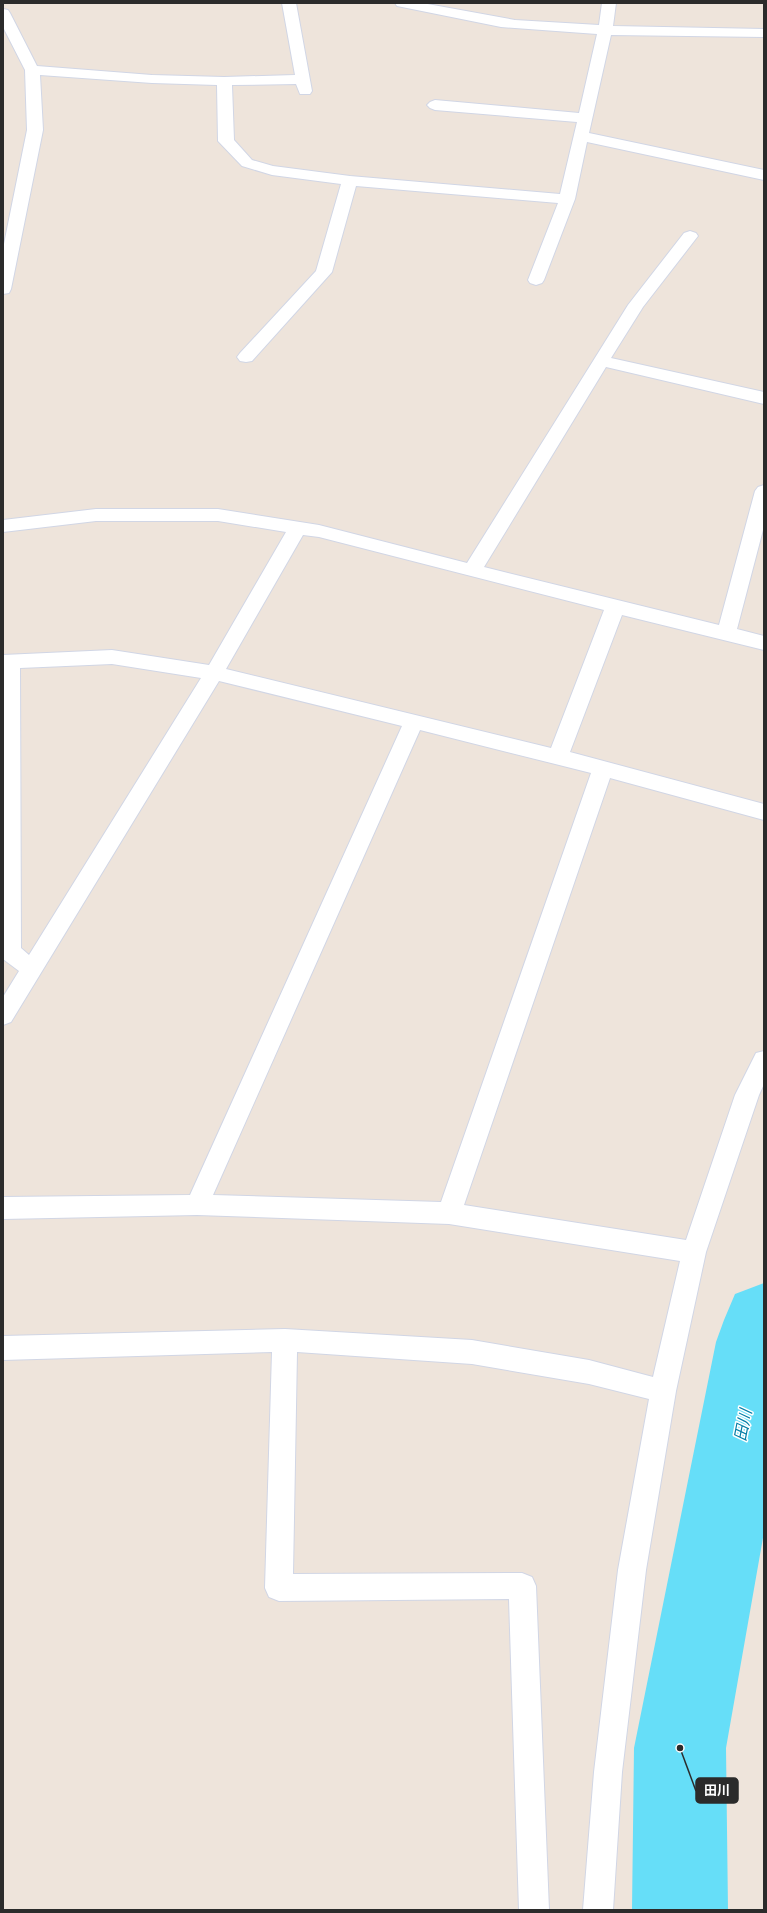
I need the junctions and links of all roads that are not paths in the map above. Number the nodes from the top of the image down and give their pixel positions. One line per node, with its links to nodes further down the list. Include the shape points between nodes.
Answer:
1 (289, 3): 8 (street, via 304,85)
2 (402, 3): 5 (street, via 514,23)
3 (609, 3): 5 (street)
4 (3, 13): 7 (street)
5 (605, 30): 6 (street); 10 (street)
6 (764, 34)
7 (32, 70): 8 (street, via 152,79); 17 (street, via 35,130)
8 (224, 81): 13 (street, via 226,141 247,163 272,170)
9 (435, 105): 10 (street)
10 (585, 118): 11 (street)
11 (581, 136): 12 (street); 14 (street)
12 (764, 176)
13 (350, 181): 14 (street); 18 (street, via 324,272)
14 (567, 199): 16 (street)
15 (690, 236): 19 (street, via 636,305)
16 (536, 280)
17 (4, 281)
18 (246, 357)
19 (601, 361): 20 (street); 24 (street)
20 (764, 398)
21 (764, 491): 26 (street)
22 (3, 526): 23 (street, via 96,515 218,515)
23 (297, 529): 24 (street, via 319,531); 29 (street)
24 (472, 571): 25 (street)
25 (614, 606): 26 (street); 31 (street)
26 (726, 633): 27 (street)
27 (764, 643)
28 (7, 661): 29 (street, via 112,657); 34 (street)
29 (214, 673): 30 (street); 35 (street)
30 (414, 721): 31 (street); 38 (street)
31 (558, 757): 32 (street)
32 (603, 769): 33 (street); 40 (street)
33 (764, 812)
34 (6, 867): 35 (street, via 10,952)
35 (32, 969): 36 (street)
36 (3, 1016)
37 (764, 1060): 41 (street, via 747,1095)
38 (198, 1205): 39 (street); 40 (street)
39 (3, 1208)
40 (449, 1213): 41 (street)
41 (694, 1252): 44 (street)
42 (285, 1340): 43 (street); 44 (street, via 472,1352 589,1372); 45 (street, via 279,1588 522,1586)
43 (3, 1348)
44 (663, 1391): 46 (street, via 631,1578 608,1772)
45 (534, 1910)
46 (598, 1910)

